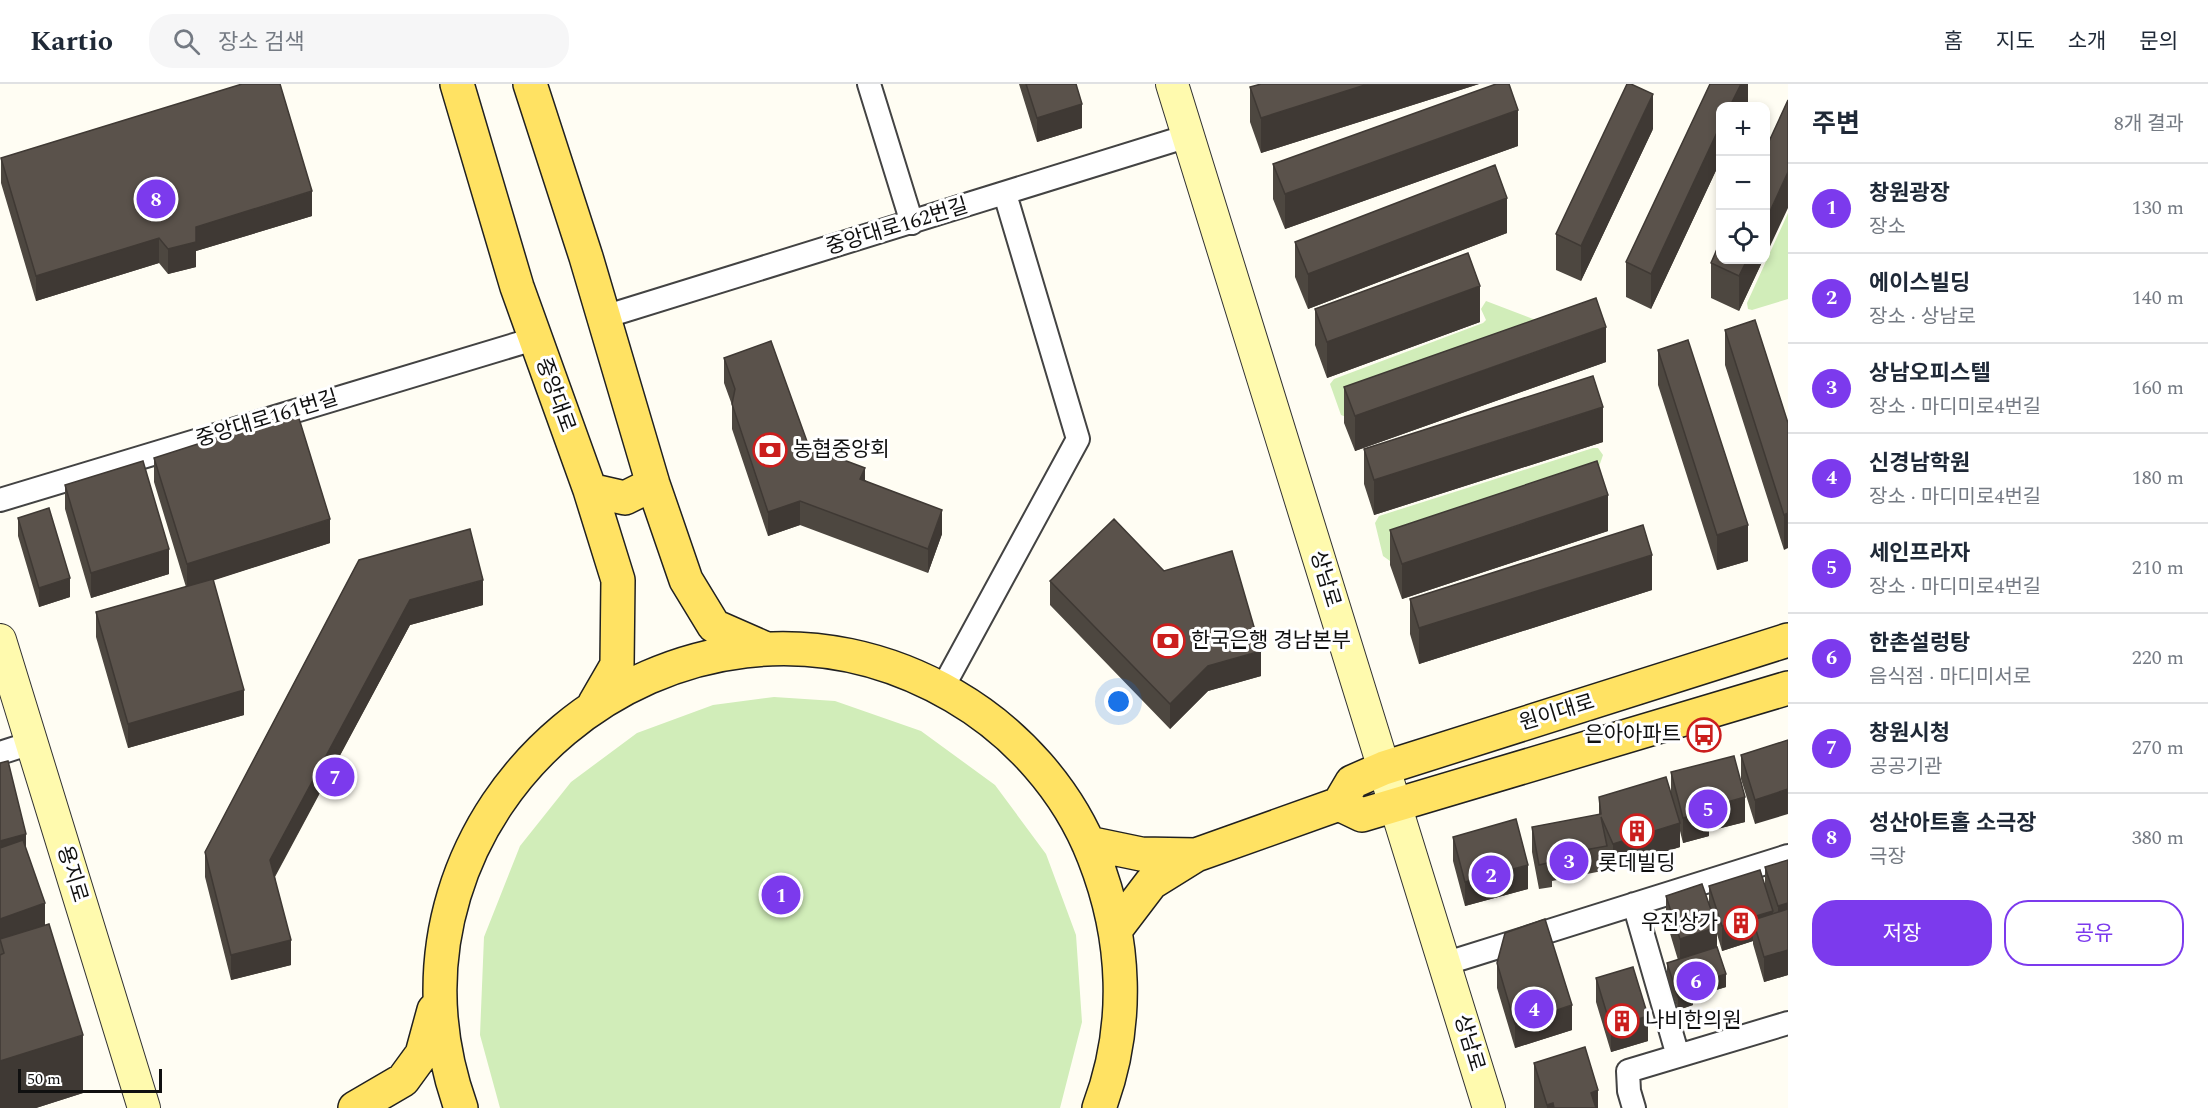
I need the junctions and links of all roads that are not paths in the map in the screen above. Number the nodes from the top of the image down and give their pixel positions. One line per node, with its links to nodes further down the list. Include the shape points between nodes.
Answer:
1 (457, 84): 9 (main road, 중앙대로)
2 (530, 84): 8 (main road)
3 (869, 84): 7 (street)
4 (1172, 84): 5 (main road, 상남로)
5 (1188, 136): 6 (street, 중앙대로162번길); 21 (main road, 상남로)
6 (1005, 194): 7 (street, 중앙대로162번길); 17 (street, via 1078,439)
7 (912, 223): 8 (street, 중앙대로162번길)
8 (604, 317): 10 (main road)
9 (534, 339): 11 (main road, 중앙대로); 12 (street, 중앙대로161번길)
10 (653, 484): 11 (main road, via 625,498); 15 (main road, via 686,580 714,626)
11 (590, 490): 18 (main road, 중앙대로, via 618,580 617,665)
12 (0, 500)
13 (0, 640): 19 (main road, 용지로)
14 (1788, 640): 21 (main road, 원이대로)
15 (766, 649): 17 (main road, via 820,650 856,657 909,673); 18 (main road, via 720,654 676,665 634,682)
16 (1788, 688): 23 (main road, 원이대로)
17 (942, 689): 24 (main road, via 987,718 1028,754 1062,796)
18 (594, 705): 29 (main road, via 536,753 489,814 458,883 447,920)
19 (31, 743): 20 (street); 33 (main road, 용지로)
20 (0, 753)
21 (1384, 768): 22 (main road, 원이대로, via 1352,782); 23 (main road, 상남로)
22 (1339, 804): 23 (main road, 원이대로, via 1362,814); 25 (main road)
23 (1395, 805): 30 (main road, 상남로)
24 (1088, 843): 25 (main road, via 1141,854); 28 (main road, via 1105,885)
25 (1196, 855): 28 (main road, via 1151,882)
26 (1788, 856): 27 (street)
27 (1634, 904): 30 (street); 32 (street)
28 (1116, 929): 36 (main road, via 1120,1014 1111,1070)
29 (442, 958): 34 (main road, via 432,1021 422,1054 403,1080); 35 (main road, via 443,1037)
30 (1444, 964): 37 (main road, 상남로)
31 (1788, 1023): 32 (street)
32 (1678, 1056): 38 (street, via 1628,1071)
33 (144, 1108)
34 (355, 1108)
35 (461, 1108)
36 (1099, 1108)
37 (1489, 1108)
38 (1634, 1108)

